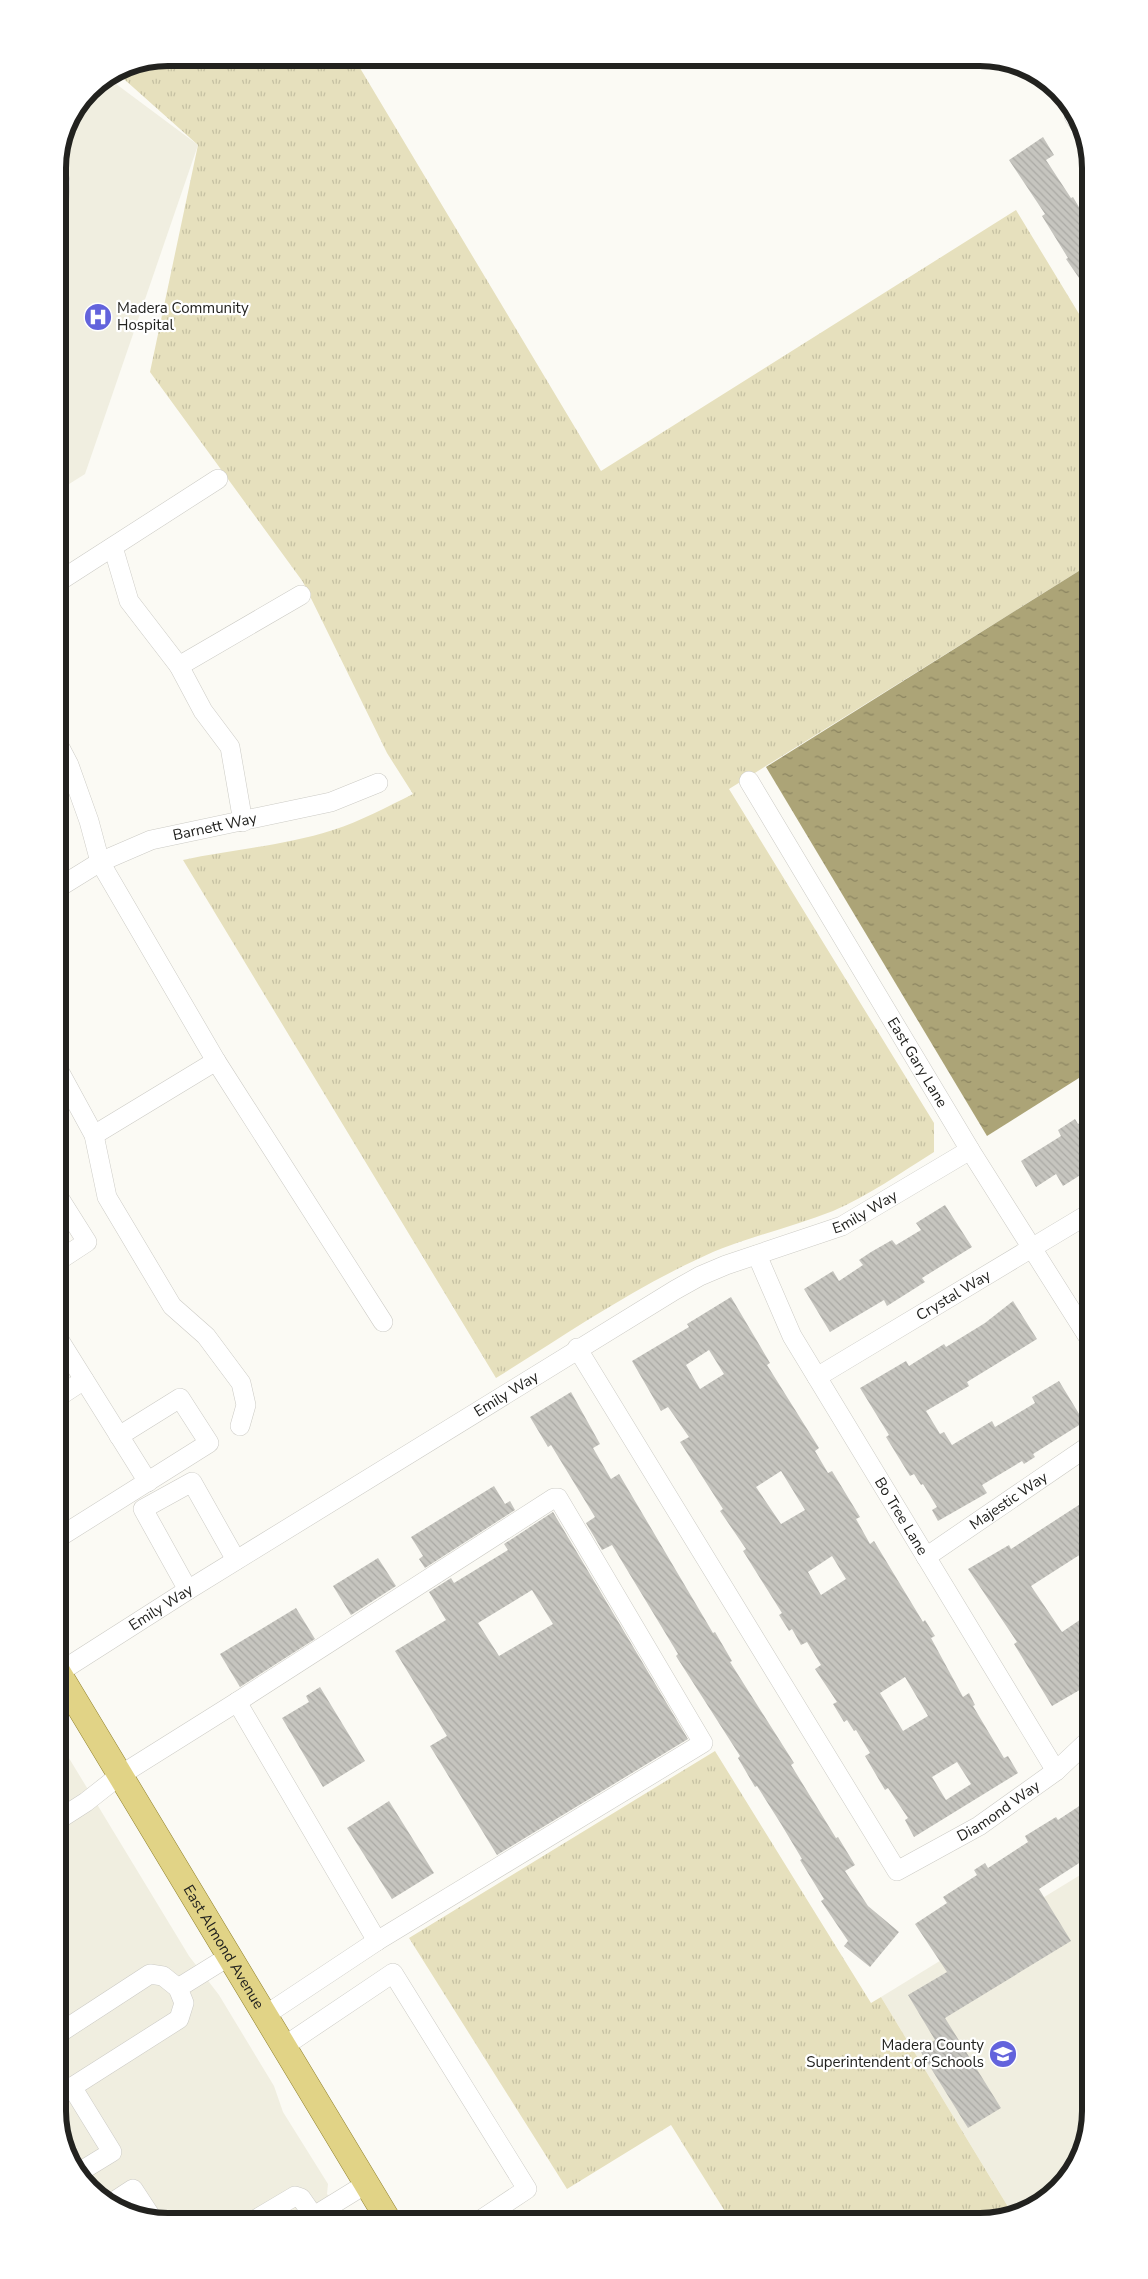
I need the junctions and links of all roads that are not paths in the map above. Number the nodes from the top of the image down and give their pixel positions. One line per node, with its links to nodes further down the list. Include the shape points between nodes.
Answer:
1 (218, 479): 2 (street)
2 (113, 547): 3 (street); 5 (street, via 130,601)
3 (66, 577)
4 (301, 595): 5 (street)
5 (179, 666): 9 (street, via 203,710 230,747)
6 (66, 759): 10 (street)
7 (749, 781): 15 (street, East Gary Lane)
8 (378, 783): 9 (street, Barnett Way, via 331,802)
9 (243, 822): 10 (street, Barnett Way, via 151,840)
10 (100, 862): 11 (street, Barnett Way); 12 (street)
11 (66, 883)
12 (216, 1061): 14 (street); 21 (street)
13 (66, 1086): 14 (street)
14 (94, 1135): 28 (street, via 107,1197 172,1306 206,1336 241,1383 246,1405)
15 (970, 1150): 18 (street, East Gary Lane); 19 (street, Emily Way, via 842,1226)
16 (66, 1209): 20 (street, via 87,1242)
17 (1082, 1218): 18 (street, Crystal Way)
18 (1033, 1248): 22 (street, East Gary Lane); 25 (street, Crystal Way)
19 (757, 1255): 23 (street, Emily Way, via 700,1276); 25 (street, Bo Tree Lane, via 792,1336)
20 (66, 1256)
21 (383, 1322)
22 (1082, 1327)
23 (577, 1348): 34 (street, Emily Way); 40 (street, Diamond Way, via 897,1871 979,1826)
24 (66, 1351): 26 (street)
25 (817, 1377): 33 (street, Bo Tree Lane)
26 (84, 1380): 27 (street); 29 (street)
27 (66, 1392)
28 (240, 1426)
29 (119, 1436): 31 (street); 31 (street, via 180,1398 209,1443)
30 (1082, 1450): 33 (street, Majestic Way)
31 (148, 1482): 32 (street)
32 (66, 1533)
33 (926, 1557): 40 (street, Bo Tree Lane)
34 (236, 1560): 35 (street, Emily Way); 35 (street, via 192,1482 143,1509)
35 (188, 1590): 36 (street, Emily Way)
36 (66, 1668)
37 (66, 1687): 41 (main road, East Almond Avenue)
38 (237, 1702): 41 (street); 43 (street); 43 (street, via 558,1498 702,1739 704,1743 701,1745)
39 (1082, 1747): 40 (street, Diamond Way)
40 (1056, 1771)
41 (119, 1776): 42 (street); 44 (main road, East Almond Avenue)
42 (66, 1815)
43 (376, 1941): 46 (street)
44 (228, 1957): 45 (street); 46 (main road, East Almond Avenue)
45 (178, 1988): 47 (street, via 163,1976 150,1974); 49 (street, via 184,2003 179,2019)
46 (264, 2016): 48 (main road, East Almond Avenue)
47 (66, 2029)
48 (283, 2046): 52 (main road, East Almond Avenue); 59 (street, via 394,1973 527,2190)
49 (66, 2090)
50 (66, 2092): 51 (street, via 112,2152)
51 (84, 2169)
52 (366, 2184): 57 (street); 58 (main road, East Almond Avenue)
53 (118, 2199): 54 (street, via 133,2190)
54 (147, 2211)
55 (266, 2213): 56 (street, via 295,2196)
56 (311, 2213)
57 (324, 2213)
58 (384, 2213)
59 (491, 2213)

